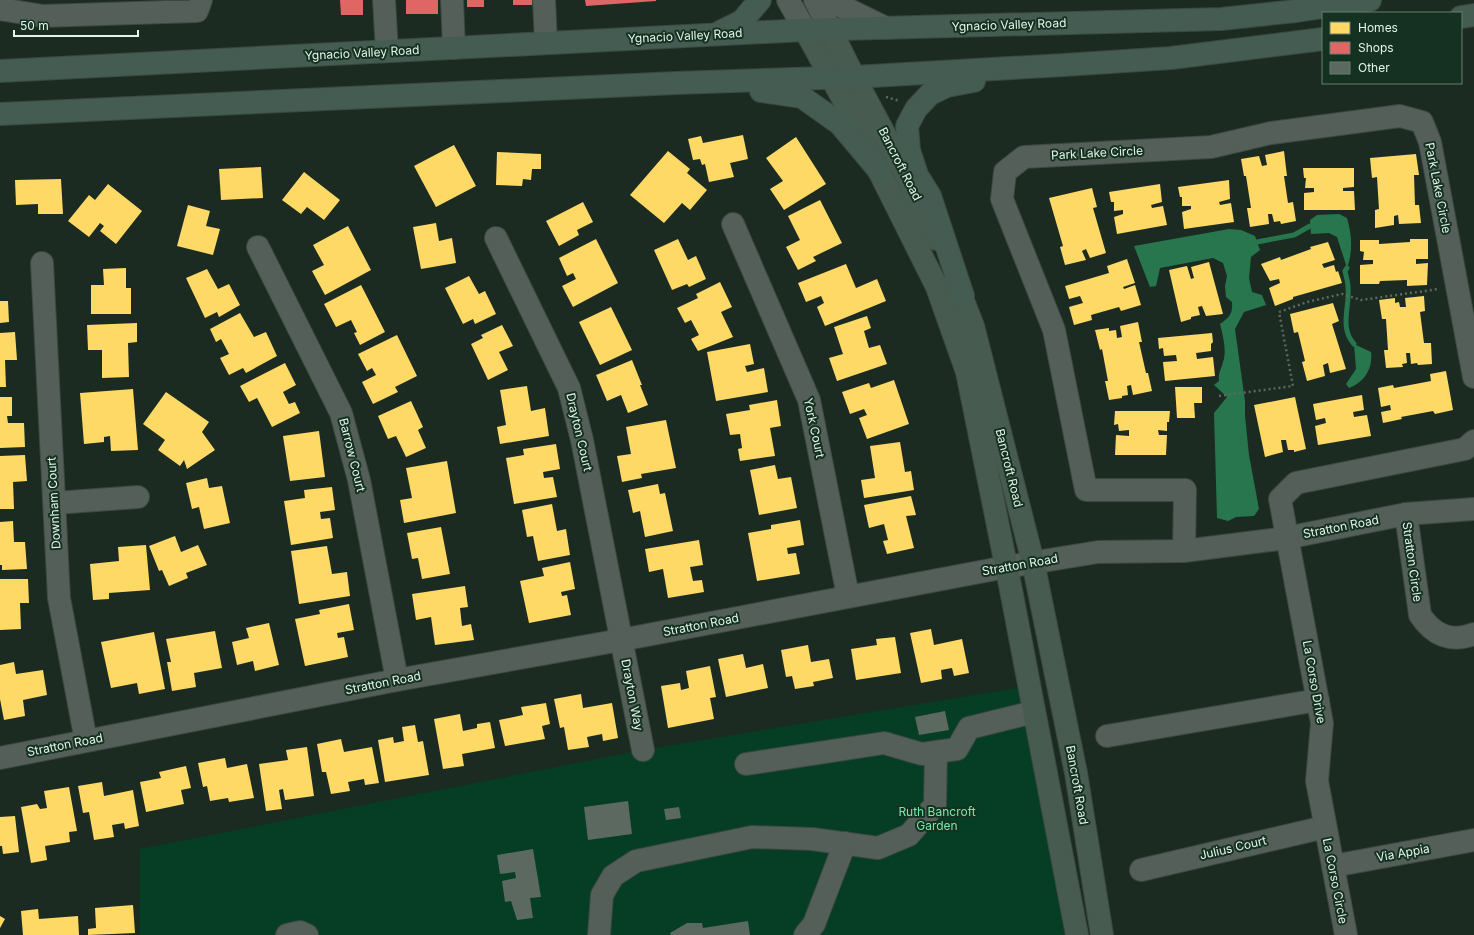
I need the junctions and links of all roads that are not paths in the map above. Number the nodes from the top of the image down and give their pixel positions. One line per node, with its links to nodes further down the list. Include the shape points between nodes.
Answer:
1 (201, 0): 10 (street, via 197,10 43,16)
2 (384, 0): 20 (street)
3 (452, 0): 19 (street)
4 (544, 0): 18 (street)
5 (760, 0): 16 (highway, via 742,21)
6 (788, 0): 15 (street)
7 (815, 0): 14 (street)
8 (835, 0): 13 (street)
9 (1370, 0): 13 (highway, Ygnacio Valley Road, via 1221,19)
10 (8, 6)
11 (1474, 15): 12 (highway)
12 (1462, 17)
13 (886, 28): 14 (highway, Ygnacio Valley Road)
14 (830, 29): 15 (highway, Ygnacio Valley Road); 23 (main road, Bancroft Road)
15 (805, 30): 16 (highway, Ygnacio Valley Road); 24 (main road, Bancroft Road)
16 (715, 35): 18 (highway, Ygnacio Valley Road)
17 (1322, 39): 21 (highway, via 1172,58)
18 (546, 43): 19 (highway, Ygnacio Valley Road)
19 (454, 48): 20 (highway, Ygnacio Valley Road)
20 (387, 52): 22 (highway, Ygnacio Valley Road)
21 (1064, 65): 23 (highway); 32 (highway, via 947,86 930,94 921,102 907,126 909,150 917,175 930,196)
22 (0, 71)
23 (854, 77): 24 (highway); 32 (main road, Bancroft Road, via 902,165)
24 (832, 78): 25 (highway); 27 (main road, Bancroft Road)
25 (676, 83): 26 (highway); 27 (highway, via 726,91 767,90 802,97 840,124)
26 (0, 114)
27 (881, 173): 42 (main road, Bancroft Road, via 937,287 967,372)
28 (733, 224): 43 (street, York Court, via 809,400)
29 (496, 238): 45 (street, Drayton Court, via 569,388 582,440)
30 (258, 247): 46 (street, Barrow Court, via 341,412 359,480)
31 (42, 263): 36 (street, Downham Court)
32 (963, 296): 41 (main road, Bancroft Road, via 973,326)
33 (1474, 377): 40 (street, Park Lake Circle, via 1430,142 1422,122 1400,116 1270,133 1211,147 1024,158 1005,172 1002,199 1054,330 1086,490 1185,490)
34 (1474, 441): 39 (street, via 1465,449 1296,483 1280,499)
35 (138, 498): 36 (street)
36 (54, 503): 50 (street, Downham Court, via 59,598)
37 (1474, 509): 38 (street, Stratton Circle)
38 (1406, 514): 39 (street, Stratton Road); 44 (street, Stratton Circle, via 1420,615 1425,624 1450,638 1462,639)
39 (1286, 538): 40 (street, Stratton Road); 47 (street, La Corso Drive)
40 (1184, 551): 41 (street, Stratton Road, via 1098,552)
41 (1033, 562): 42 (street, Stratton Road); 65 (main road, Bancroft Road, via 1076,773)
42 (1006, 566): 43 (street, Stratton Road); 48 (main road, Bancroft Road)
43 (848, 596): 45 (street, Stratton Road)
44 (1474, 634)
45 (621, 640): 46 (street, Stratton Road); 51 (street, Drayton Way)
46 (398, 680): 50 (street, Stratton Road)
47 (1318, 700): 49 (street); 55 (street, La Corso Drive, via 1322,723 1318,781)
48 (1034, 712): 52 (street, via 969,728 957,749); 64 (main road, Bancroft Road)
49 (1107, 736)
50 (86, 741): 53 (street, Stratton Road)
51 (643, 750)
52 (936, 752): 54 (street, via 922,754 884,743); 57 (street, via 935,805 909,835 878,848)
53 (0, 758)
54 (746, 764)
55 (1325, 827): 58 (street, La Corso Circle); 59 (street, Julius Court)
56 (1474, 840): 58 (street, Via Appia)
57 (845, 843): 62 (street, via 752,837 636,861 613,876 602,895); 63 (street, via 814,924)
58 (1333, 866): 66 (street, La Corso Circle)
59 (1141, 870)
60 (287, 935): 61 (street, via 300,932)
61 (307, 935)
62 (599, 935)
63 (805, 935)
64 (1077, 935)
65 (1102, 935)
66 (1346, 935)

